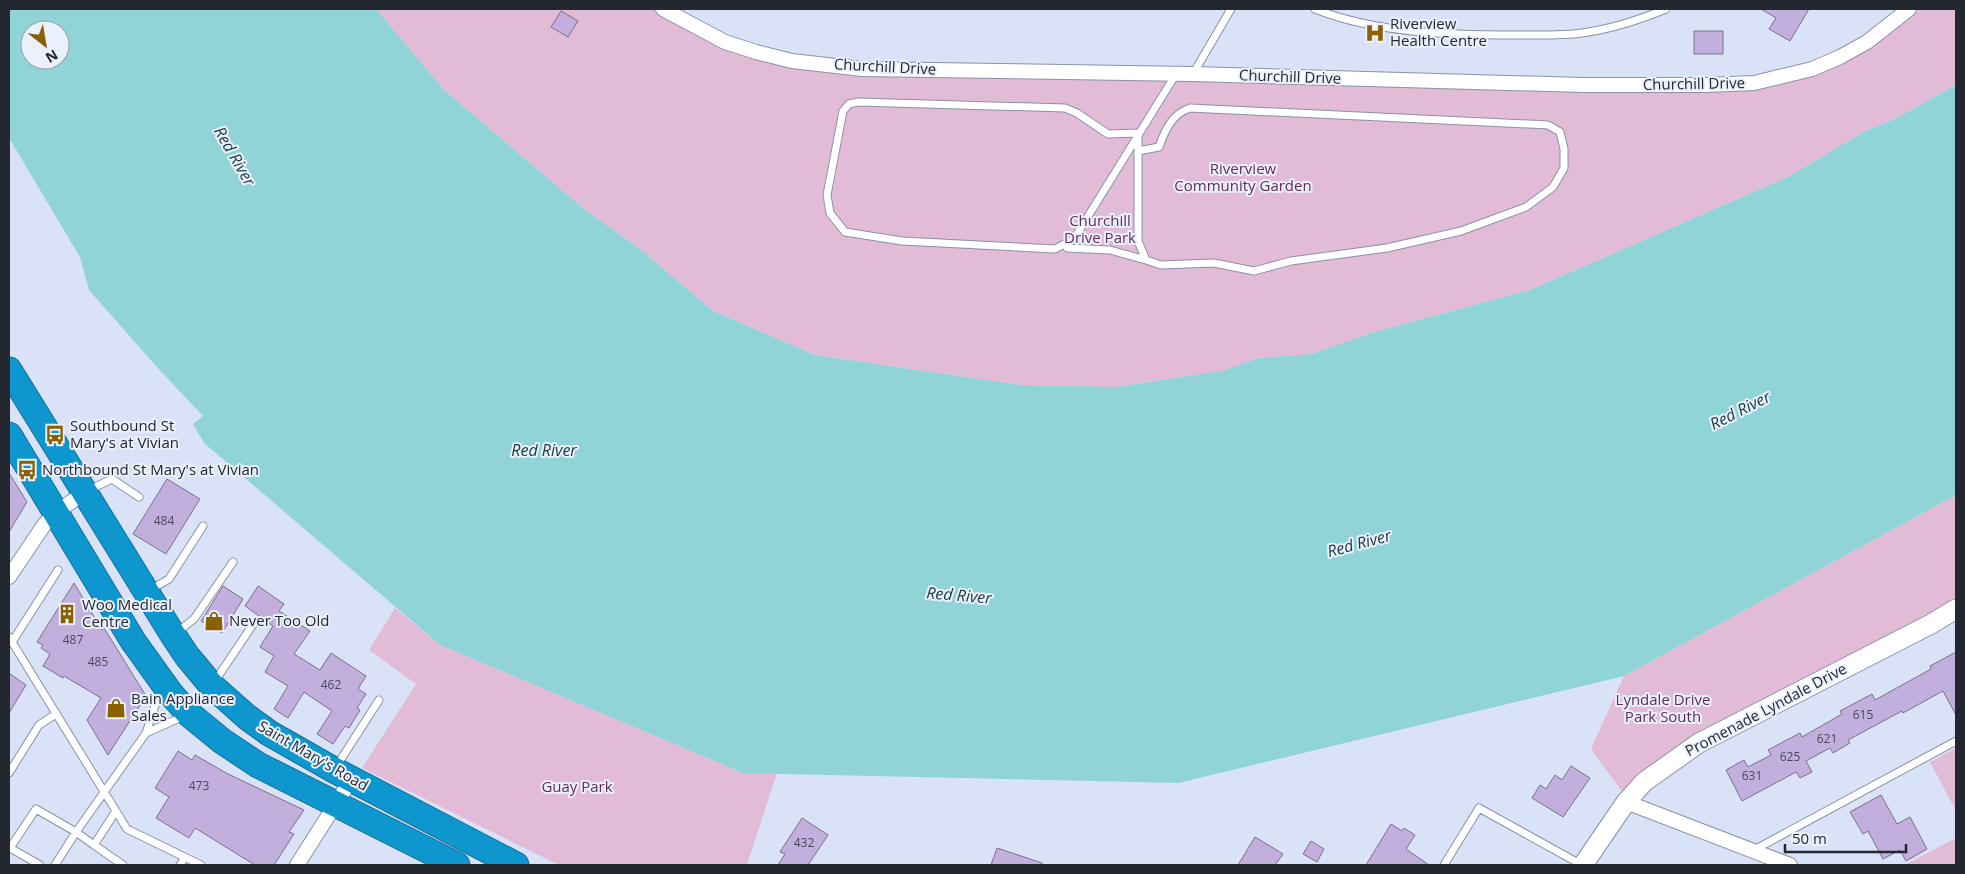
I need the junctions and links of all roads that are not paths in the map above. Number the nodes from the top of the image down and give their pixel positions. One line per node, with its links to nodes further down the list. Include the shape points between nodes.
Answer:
1 (663, 9): 6 (street, Churchill Drive, via 724,42 792,61 862,69)
2 (1231, 9): 7 (lane)
3 (1315, 9): 4 (lane, via 1383,28 1507,35 1581,33)
4 (1666, 9)
5 (1909, 9): 7 (street, Churchill Drive, via 1867,42 1840,57 1812,69 1754,82 1583,85)
6 (1176, 74): 7 (street, Churchill Drive); 8 (lane)
7 (1193, 74)
8 (1138, 133): 9 (lane); 10 (lane, via 1074,239); 10 (lane, via 1108,134 1064,108 858,102 849,104 842,111 827,195 830,213 845,232 902,241 1055,249)
9 (1138, 151): 11 (lane, via 1138,241); 11 (lane, via 1158,148 1166,128 1180,111 1190,108 1548,125 1560,132 1564,149 1564,168 1554,187 1526,207 1461,231 1387,248 1291,261 1254,271 1214,263 1161,265)
10 (1065, 244): 11 (lane, via 1067,248 1110,250)
11 (1146, 260)
12 (9, 370): 14 (highway, Saint Mary's Road)
13 (9, 435): 16 (highway, Saint Mary's Road)
14 (84, 493): 15 (lane, via 112,479); 16 (street); 21 (highway, Saint Mary's Road)
15 (139, 497)
16 (56, 513): 20 (street, via 44,525); 26 (highway, Saint Mary's Road)
17 (203, 526): 21 (lane, via 169,578)
18 (232, 562): 24 (lane, via 194,620)
19 (58, 570): 25 (lane)
20 (9, 577)
21 (146, 592): 24 (highway, Saint Mary's Road)
22 (1956, 609): 36 (street, Promenade Lyndale Drive, via 1699,743 1644,782)
23 (254, 623): 27 (lane)
24 (173, 635): 27 (highway, Saint Mary's Road)
25 (11, 640): 29 (lane)
26 (162, 683): 30 (highway, Saint Mary's Road); 31 (lane)
27 (212, 686): 34 (highway, Saint Mary's Road, via 247,717)
28 (379, 700): 34 (lane)
29 (56, 714): 33 (lane, via 39,725); 35 (lane)
30 (190, 714): 31 (lane); 37 (highway, Saint Mary's Road, via 242,755)
31 (146, 733): 35 (lane)
32 (1956, 741): 42 (lane)
33 (9, 773)
34 (343, 775): 37 (street); 51 (highway, Saint Mary's Road)
35 (104, 792): 38 (lane); 39 (lane)
36 (1626, 802): 42 (street); 53 (street, Promenade Lyndale Drive)
37 (335, 805): 49 (street); 50 (highway, Saint Mary's Road)
38 (116, 811): 40 (lane); 43 (lane, via 127,829)
39 (76, 832): 40 (lane); 41 (lane, via 36,809); 45 (lane)
40 (94, 845): 46 (lane)
41 (9, 849): 44 (lane)
42 (1752, 851): 54 (street)
43 (185, 857): 47 (lane); 48 (lane)
44 (40, 865)
45 (55, 865)
46 (123, 865)
47 (180, 865)
48 (201, 865)
49 (297, 865)
50 (457, 865)
51 (516, 865)
52 (1444, 865): 53 (lane, via 1480,808)
53 (1582, 865)
54 (1790, 865)

